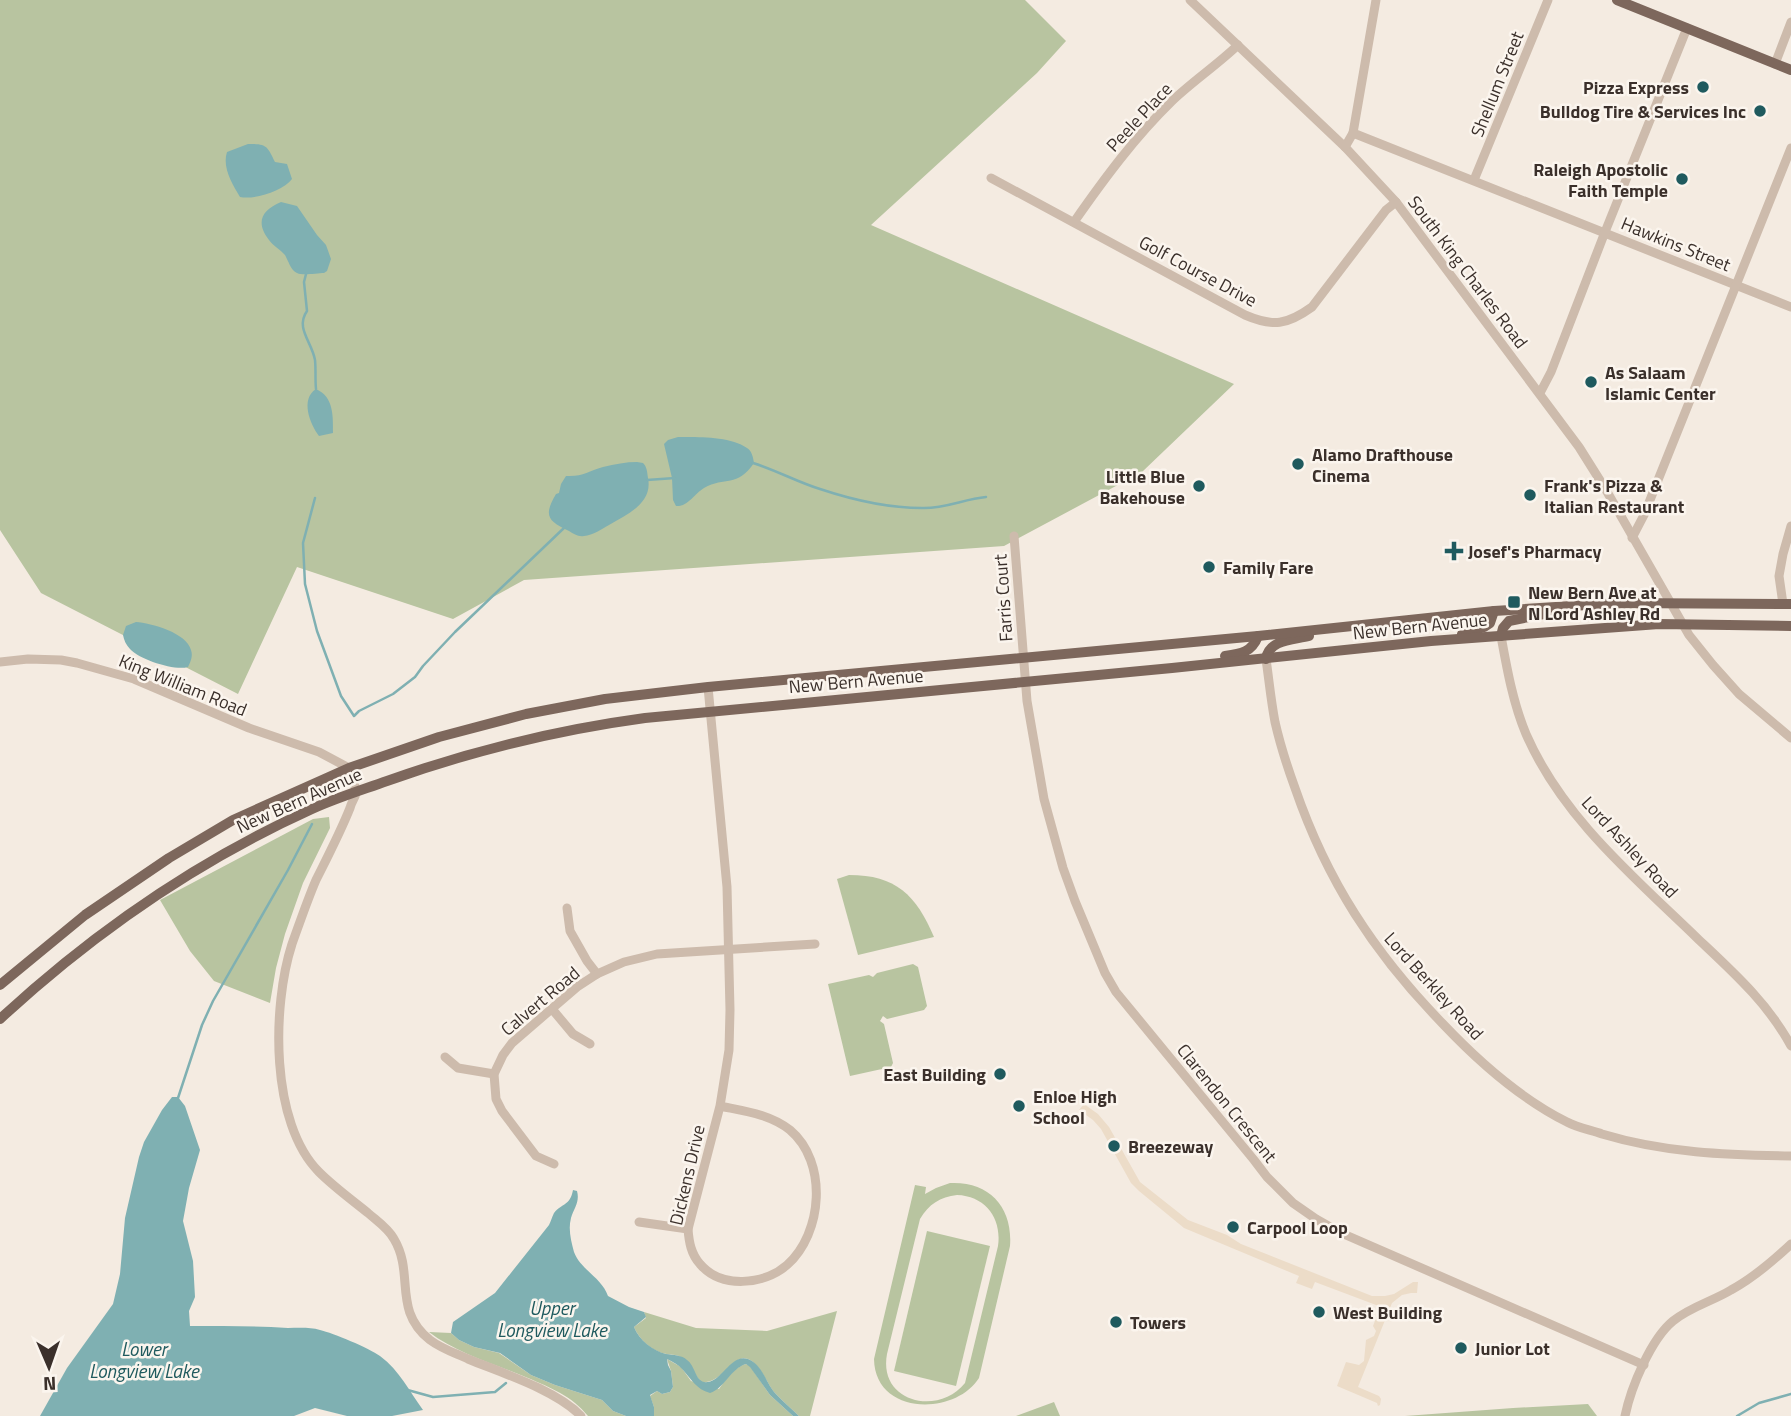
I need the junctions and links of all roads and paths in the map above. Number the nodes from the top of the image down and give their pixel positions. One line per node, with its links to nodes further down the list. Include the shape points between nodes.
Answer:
1 (1190, 0): 7 (street, South King Charles Road)
2 (1376, 0): 10 (street)
3 (1548, 0): 14 (street, Shellum Street)
4 (1617, 0): 6 (main road)
5 (1791, 22): 8 (street)
6 (1687, 28): 8 (main road); 17 (street)
7 (1238, 45): 11 (street, South King Charles Road); 16 (street, Peele Place, via 1137,139)
8 (1775, 64): 9 (main road)
9 (1791, 70)
10 (1353, 133): 11 (street); 14 (street, Hawkins Street)
11 (1345, 147): 15 (street, South King Charles Road)
12 (1791, 148): 18 (street)
13 (991, 178): 16 (street, Golf Course Drive)
14 (1474, 180): 17 (street, Hawkins Street)
15 (1396, 202): 16 (street, Golf Course Drive, via 1312,307 1285,322 1264,323 1245,315); 20 (street, South King Charles Road)
16 (1074, 222)
17 (1605, 232): 18 (street, Hawkins Street); 20 (street)
18 (1736, 285): 19 (street, Hawkins Street); 23 (street)
19 (1791, 307)
20 (1540, 393): 23 (street, South King Charles Road, via 1593,468)
21 (1791, 526): 25 (street, via 1779,576)
22 (1014, 536): 34 (street, Farris Court)
23 (1632, 538): 24 (street, South King Charles Road)
24 (1671, 603): 25 (main road, New Bern Avenue); 26 (main road, New Bern Avenue); 28 (street, South King Charles Road)
25 (1787, 604)
26 (1578, 606): 27 (main road, New Bern Avenue); 32 (main road, via 1509,621)
27 (1494, 611): 30 (main road, New Bern Avenue); 33 (main road, via 1490,623 1465,634)
28 (1682, 625): 29 (main road, New Bern Avenue); 32 (main road, New Bern Avenue); 41 (street, South King Charles Road, via 1739,694)
29 (1791, 626)
30 (1341, 627): 31 (main road, New Bern Avenue); 35 (main road, via 1278,642)
31 (1258, 636): 34 (main road, New Bern Avenue); 37 (main road, via 1247,651)
32 (1501, 636): 33 (main road, New Bern Avenue); 52 (street, Lord Ashley Road, via 1527,735 1572,810 1605,848 1750,988)
33 (1394, 645): 35 (main road, New Bern Avenue)
34 (1023, 657): 38 (street, Clarendon Crescent); 39 (main road, New Bern Avenue)
35 (1266, 659): 37 (main road, New Bern Avenue); 56 (street, Lord Berkley Road, via 1286,763 1322,858 1373,942 1463,1045 1530,1100 1569,1123 1663,1149)
36 (0, 662): 42 (street, King William Road, via 61,660 134,679)
37 (1172, 668): 38 (main road, New Bern Avenue)
38 (1025, 682): 40 (main road, New Bern Avenue); 61 (street, Clarendon Crescent, via 1054,836 1105,973 1132,1013 1267,1177 1293,1203 1339,1232)
39 (708, 687): 40 (street, Dickens Drive); 42 (main road, New Bern Avenue, via 526,714)
40 (710, 712): 43 (main road, New Bern Avenue, via 601,724 520,740); 46 (street, Dickens Drive, via 727,887)
41 (1791, 738)
42 (349, 768): 43 (street); 48 (main road, New Bern Avenue, via 233,820 169,858 85,915)
43 (356, 792): 50 (main road, New Bern Avenue, via 246,842 170,886 90,942); 62 (street, via 302,915 284,985 279,1055 292,1125 317,1170 393,1236 403,1262 407,1307 423,1333 445,1349 551,1394)
44 (567, 908): 47 (street, via 570,931)
45 (815, 944): 46 (street, Calvert Road)
46 (728, 949): 47 (street, Calvert Road, via 639,957); 55 (street, Dickens Drive, via 729,1050)
47 (597, 974): 49 (street, Calvert Road)
48 (0, 985)
49 (552, 1009): 51 (street, via 573,1034); 54 (street, Calvert Road, via 512,1043)
50 (0, 1019)
51 (590, 1044)
52 (1791, 1046)
53 (445, 1057): 54 (street, via 458,1068)
54 (494, 1074): 57 (street, via 502,1111 536,1156)
55 (720, 1106): 59 (street, Dickens Drive); 59 (street, Dickens Drive, via 775,1120 798,1138 815,1173 812,1220 803,1245 788,1264 755,1280 729,1280 708,1272 692,1251)
56 (1791, 1156)
57 (554, 1164)
58 (639, 1222): 59 (street)
59 (688, 1229)
60 (1791, 1244): 61 (street, via 1732,1290 1676,1318 1659,1335)
61 (1643, 1365): 63 (street)
62 (581, 1416)
63 (1625, 1416)

